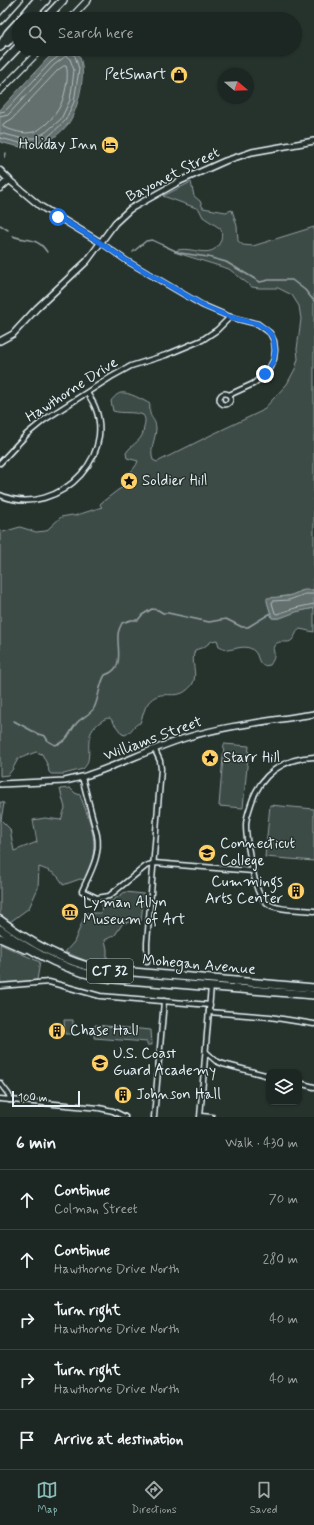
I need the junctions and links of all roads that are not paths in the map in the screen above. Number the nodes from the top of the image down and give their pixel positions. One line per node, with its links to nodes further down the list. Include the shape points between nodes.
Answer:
1 (19, 0): 10 (main road)
2 (37, 0): 6 (highway)
3 (46, 0): 7 (highway)
4 (63, 0): 8 (highway)
5 (88, 0): 9 (main road)
6 (27, 12)
7 (35, 12)
8 (52, 12)
9 (77, 12)
10 (0, 21)
11 (12, 29): 13 (highway)
12 (12, 36): 13 (highway)
13 (0, 48)
14 (12, 53): 16 (highway)
15 (34, 56): 17 (main road)
16 (0, 66)
17 (0, 91)
18 (314, 141): 22 (street, Bayonet Street, via 252,152 204,169 130,209 114,223)
19 (0, 172): 20 (main road)
20 (8, 180): 21 (main road); 22 (street, via 43,208)
21 (0, 188)
22 (100, 242): 23 (street, via 195,301); 24 (street, Bayonet Street, via 87,261 13,334)
23 (230, 317): 25 (street, Hawthorne Drive, via 202,340 131,366); 26 (street, via 266,329 273,337 275,351 272,364 261,377)
24 (0, 341)
25 (87, 393): 27 (street, Hawthorne Drive, via 44,420); 28 (street, via 97,409 100,433 92,459 84,470 64,488 39,500 14,500)
26 (229, 395)
27 (0, 463)
28 (0, 495)
29 (314, 714): 30 (street, Williams Street, via 217,729 184,738)
30 (155, 750): 32 (street, Williams Street); 34 (street, via 161,771)
31 (314, 758): 35 (street, via 298,759 281,766 266,777 257,790 246,824)
32 (82, 777): 33 (street, Williams Street, via 65,781); 34 (street, via 98,841 95,862 82,891 96,898 108,897 146,866)
33 (0, 784)
34 (154, 863): 35 (street); 41 (street)
35 (253, 871): 36 (street, via 260,895 267,903 277,907)
36 (314, 911)
37 (0, 920): 42 (highway, Mohegan Avenue / CT 32, via 53,952 96,969)
38 (0, 929): 40 (highway, CT 32)
39 (0, 938): 40 (highway)
40 (38, 952): 44 (highway, Mohegan Avenue / CT 32, via 75,970 102,978)
41 (147, 962)
42 (212, 979): 44 (street); 45 (highway, Mohegan Avenue / CT 32)
43 (0, 986): 47 (street, via 49,982 100,996)
44 (211, 987): 46 (highway, Mohegan Avenue / CT 32); 48 (street)
45 (314, 988)
46 (314, 995)
47 (164, 1001): 48 (street); 60 (street)
48 (210, 1005): 49 (street)
49 (209, 1012): 50 (street); 51 (street)
50 (314, 1024)
51 (206, 1052): 52 (street, via 223,1064); 58 (street)
52 (266, 1075)
53 (0, 1083): 57 (street)
54 (302, 1084): 55 (street)
55 (314, 1087)
56 (0, 1099): 57 (street)
57 (10, 1100): 59 (street, via 100,1108)
58 (201, 1116): 61 (street)
59 (125, 1117)
60 (154, 1117)
61 (212, 1117)

